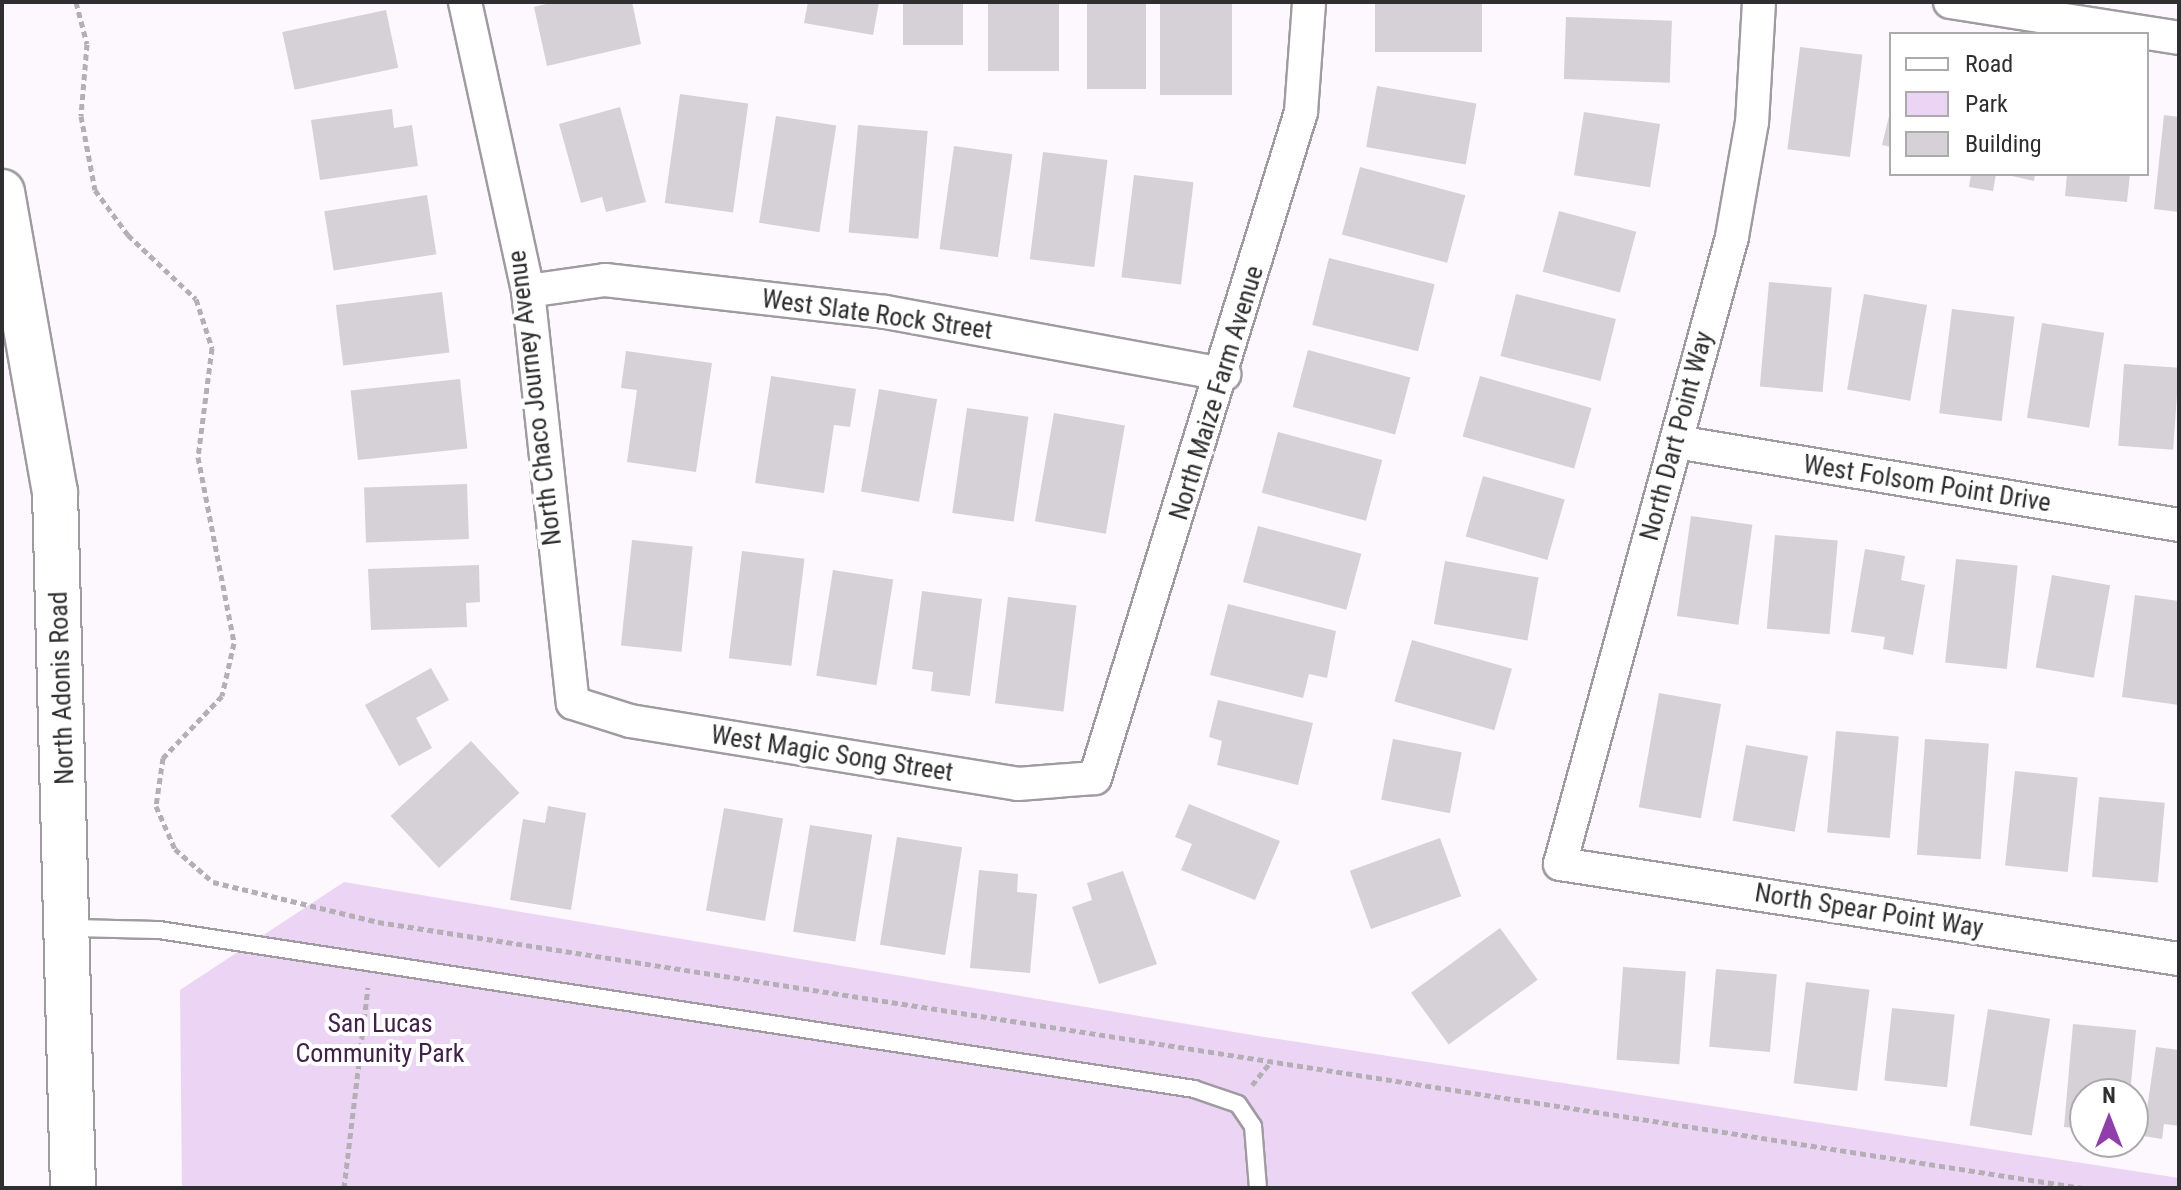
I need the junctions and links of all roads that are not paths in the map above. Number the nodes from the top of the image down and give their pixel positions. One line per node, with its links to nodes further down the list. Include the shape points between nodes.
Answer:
1 (465, 2): 9 (street, North Chaco Journey Avenue)
2 (1309, 2): 10 (street, North Maize Farm Avenue, via 1301,112)
3 (1759, 2): 11 (street, North Dart Point Way, via 1752,122 1732,237)
4 (1950, 2): 5 (street)
5 (2141, 32)
6 (2149, 33): 7 (street)
7 (2179, 38)
8 (2, 192): 16 (street, North Adonis Road, via 55,492)
9 (528, 291): 10 (street, West Slate Rock Street, via 605,280 885,312); 13 (street, North Chaco Journey Avenue)
10 (1224, 374): 14 (street, North Maize Farm Avenue)
11 (1676, 442): 12 (street, West Folsom Point Drive); 15 (street, North Dart Point Way)
12 (2179, 525)
13 (573, 703): 14 (street, West Magic Song Street, via 630,721 1018,784)
14 (1095, 778)
15 (1560, 864): 17 (street, North Spear Point Way)
16 (72, 928): 18 (street, North Adonis Road); 19 (lane, via 159,930 1194,1089 1238,1104 1253,1126)
17 (2179, 959)
18 (73, 1188)
19 (1258, 1188)

